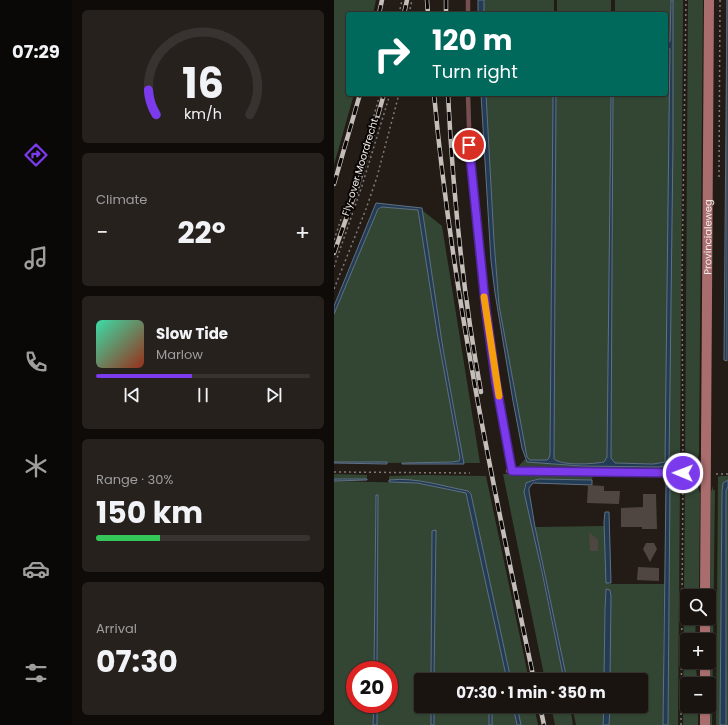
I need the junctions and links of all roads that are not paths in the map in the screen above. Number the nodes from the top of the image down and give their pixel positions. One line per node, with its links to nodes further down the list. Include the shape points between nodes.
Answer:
1 (468, 0): 3 (lane)
2 (709, 0): 5 (main road, Provincialeweg)
3 (468, 12)
4 (468, 96): 5 (lane, via 469,145 486,311 510,471)
5 (705, 474): 6 (main road, Provincialeweg)
6 (705, 589)
7 (705, 713): 8 (main road)
8 (705, 725)

